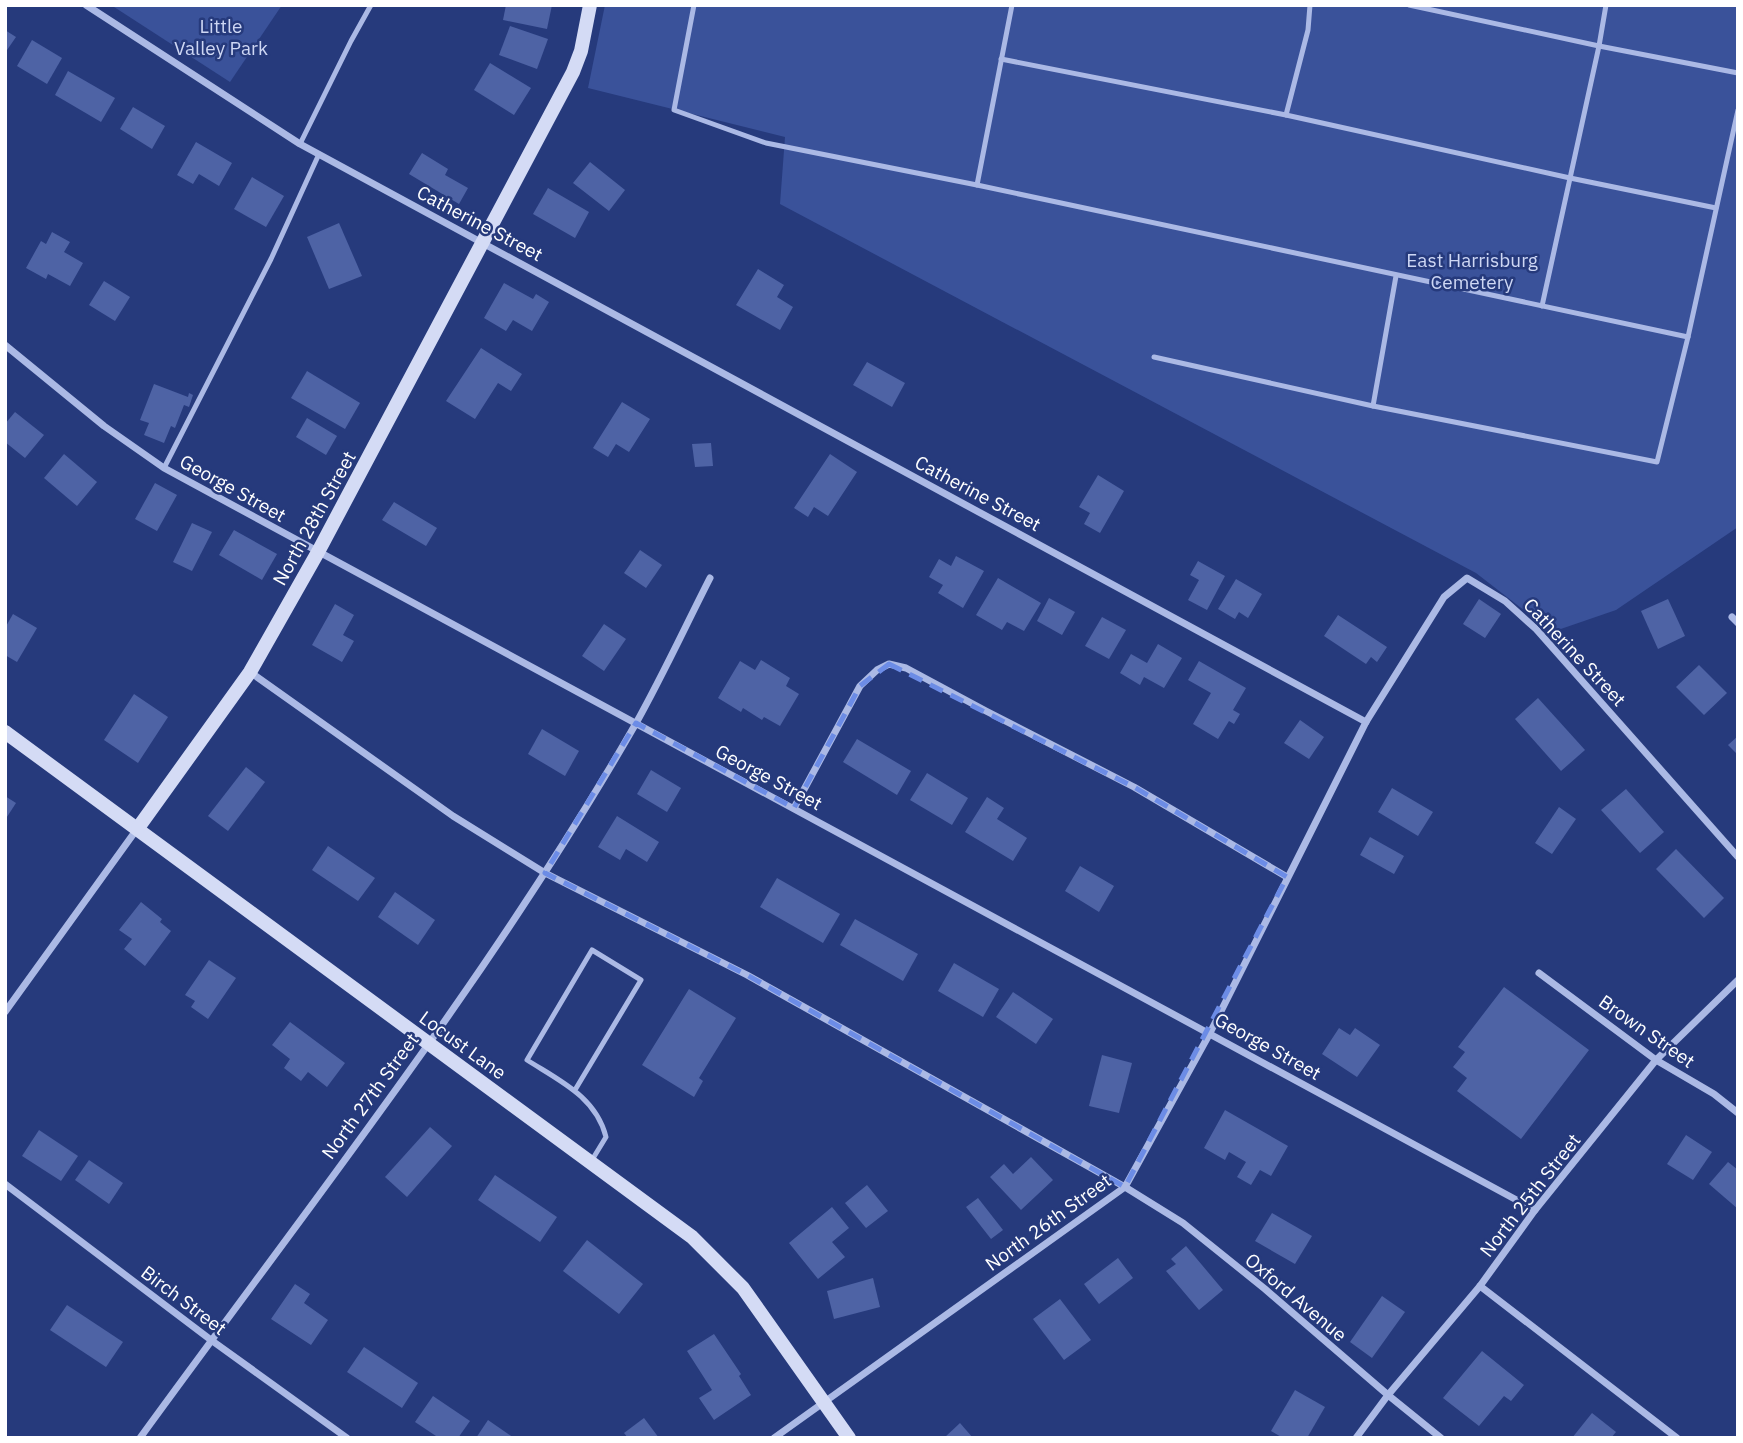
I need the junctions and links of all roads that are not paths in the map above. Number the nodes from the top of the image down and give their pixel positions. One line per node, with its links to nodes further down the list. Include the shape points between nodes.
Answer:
1 (86, 5): 14 (street, Catherine Street)
2 (371, 5): 14 (lane)
3 (590, 5): 19 (street, North 28th Street, via 573,72)
4 (694, 5): 17 (lane, via 674,110 766,143)
5 (1012, 5): 10 (lane)
6 (1310, 5): 13 (lane)
7 (1409, 5): 9 (lane)
8 (1606, 5): 9 (lane)
9 (1599, 46): 11 (lane); 16 (lane)
10 (1001, 59): 13 (lane); 17 (lane)
11 (1738, 74)
12 (1738, 110): 18 (lane)
13 (1286, 115): 16 (lane)
14 (300, 144): 15 (street, Catherine Street)
15 (319, 154): 19 (street, Catherine Street); 26 (lane)
16 (1570, 178): 18 (lane); 21 (lane)
17 (977, 185): 20 (lane)
18 (1716, 208): 22 (lane)
19 (484, 243): 27 (street, North 28th Street); 30 (street, Catherine Street)
20 (1396, 276): 21 (lane); 25 (lane)
21 (1542, 306): 22 (lane)
22 (1688, 337): 25 (lane, via 1657,462)
23 (5, 345): 26 (street, George Street)
24 (1154, 357): 25 (lane)
25 (1373, 406)
26 (164, 468): 27 (street, George Street)
27 (318, 552): 29 (street, North 28th Street); 31 (street, George Street)
28 (710, 578): 31 (street, North 27th Street)
29 (250, 672): 34 (street, North 28th Street); 36 (street, via 453,816)
30 (1366, 722): 35 (street, Catherine Street, via 1444,597 1467,578 1505,601 1536,629); 37 (street, North 26th Street)
31 (636, 723): 33 (street, George Street); 36 (street, North 27th Street)
32 (5, 732): 34 (street, Locust Lane)
33 (794, 808): 37 (street, via 860,686 889,664 906,668 1134,787); 41 (street, George Street)
34 (138, 828): 40 (street, North 28th Street); 42 (street, Locust Lane)
35 (1738, 857)
36 (545, 873): 42 (street, North 27th Street); 48 (street, via 747,975)
37 (1287, 877): 41 (street, North 26th Street)
38 (1539, 973): 43 (street, Brown Street)
39 (1738, 980): 43 (street, North 25th Street)
40 (5, 1012)
41 (1210, 1032): 48 (street, North 26th Street); 49 (street, George Street)
42 (429, 1044): 46 (street, Locust Lane); 51 (street, North 27th Street)
43 (1656, 1060): 45 (street, Brown Street); 49 (street, North 25th Street)
44 (575, 1090): 44 (lane, via 527,1060 592,950 642,979); 46 (lane, via 603,1122 607,1137)
45 (1738, 1113)
46 (590, 1162): 53 (street, Locust Lane, via 692,1237 743,1288)
47 (5, 1184): 51 (street, Birch Street)
48 (1125, 1187): 52 (street, Oxford Avenue, via 1183,1223); 53 (street, North 26th Street)
49 (1535, 1210): 50 (street, North 25th Street)
50 (1480, 1286): 52 (street, North 25th Street); 60 (street)
51 (211, 1340): 54 (street, North 27th Street); 55 (street, Birch Street)
52 (1388, 1395): 58 (street, North 25th Street); 59 (street, Oxford Avenue)
53 (824, 1403): 56 (street, North 26th Street); 57 (street, Locust Lane)
54 (140, 1438)
55 (347, 1438)
56 (774, 1438)
57 (849, 1438)
58 (1356, 1438)
59 (1441, 1438)
60 (1677, 1438)

